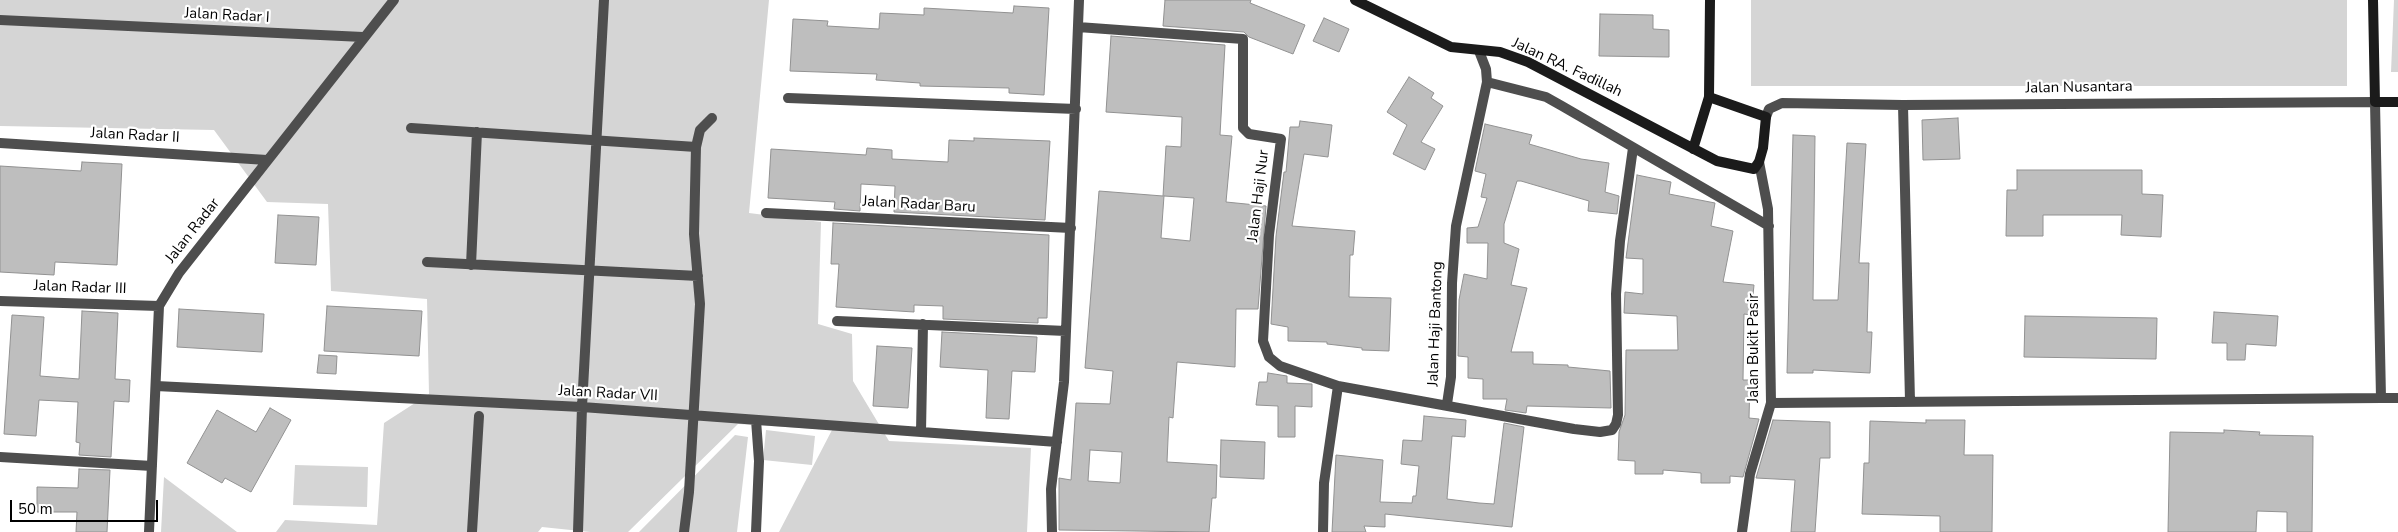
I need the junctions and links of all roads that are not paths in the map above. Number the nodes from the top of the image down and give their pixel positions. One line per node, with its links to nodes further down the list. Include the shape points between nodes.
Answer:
1 (394, 0): 9 (street, Jalan Radar)
2 (604, 0): 22 (street)
3 (1079, 0): 8 (street)
4 (1355, 0): 10 (main road, Jalan RA. Fadillah, via 1444,44)
5 (1710, 0): 12 (main road)
6 (2373, 0): 14 (main road)
7 (0, 20): 9 (street, Jalan Radar I)
8 (1078, 27): 17 (street); 42 (street, Jalan Haji Nur, via 1243,39 1243,128 1249,134 1281,139 1269,235 1263,341 1268,356 1280,366)
9 (363, 37): 27 (street, Jalan Radar)
10 (1479, 51): 11 (street, Jalan Haji Bantong, via 1486,69); 26 (main road, Jalan RA. Fadillah, via 1508,55 1540,68)
11 (1486, 82): 25 (street, via 1546,97); 47 (street, Jalan Haji Bantong, via 1456,226 1451,377)
12 (1709, 97): 18 (main road); 26 (main road)
13 (788, 98): 17 (street)
14 (2375, 102): 15 (main road, Jalan Nusantara); 16 (street, Jalan Nusantara); 43 (street)
15 (2398, 102)
16 (1903, 106): 18 (street, Jalan Nusantara, via 1782,103 1770,109); 45 (street)
17 (1076, 109): 31 (street)
18 (1766, 117): 28 (main road)
19 (712, 118): 24 (street, via 700,130)
20 (411, 128): 21 (street)
21 (477, 132): 22 (street); 33 (street)
22 (596, 140): 24 (street); 34 (street)
23 (0, 144): 27 (street, Jalan Radar II)
24 (696, 147): 35 (street, via 694,226)
25 (1632, 148): 30 (street); 47 (street, via 1616,294 1618,415 1614,428 1600,432 1574,429)
26 (1693, 149): 28 (main road, Jalan RA. Fadillah, via 1741,168 1752,170)
27 (267, 160): 37 (street, Jalan Radar, via 179,273)
28 (1760, 162): 30 (street, Jalan Bukit Pasir)
29 (766, 213): 31 (street, Jalan Radar Baru)
30 (1769, 226): 46 (street, Jalan Bukit Pasir)
31 (1072, 228): 40 (street)
32 (428, 262): 33 (street)
33 (471, 265): 34 (street)
34 (589, 271): 35 (street); 48 (street)
35 (698, 276): 49 (street, via 700,304)
36 (0, 300): 37 (street, Jalan Radar III)
37 (159, 306): 41 (street, Jalan Radar)
38 (837, 321): 39 (street)
39 (923, 324): 40 (street); 52 (street)
40 (1066, 331): 53 (street, via 1064,382)
41 (156, 386): 48 (street, Jalan Radar VII); 55 (street, Jalan Radar)
42 (1338, 386): 47 (street, Jalan Haji Bantong); 62 (street, via 1324,483)
43 (2381, 398): 44 (street); 45 (street)
44 (2398, 398)
45 (1910, 401): 46 (street)
46 (1771, 403): 63 (street, Jalan Bukit Pasir, via 1750,474)
47 (1447, 404)
48 (582, 407): 49 (street, Jalan Radar VII); 58 (street)
49 (694, 415): 51 (street, Jalan Radar VII); 59 (street)
50 (479, 416): 57 (street)
51 (756, 420): 52 (street, Jalan Radar VII); 60 (street, via 759,461)
52 (921, 432): 53 (street, Jalan Radar VII)
53 (1056, 442): 61 (street, via 1051,489)
54 (0, 457): 55 (street)
55 (152, 466): 56 (street, Jalan Radar)
56 (149, 532)
57 (472, 532)
58 (578, 532)
59 (684, 532)
60 (756, 532)
61 (1052, 532)
62 (1323, 532)
63 (1742, 532)

